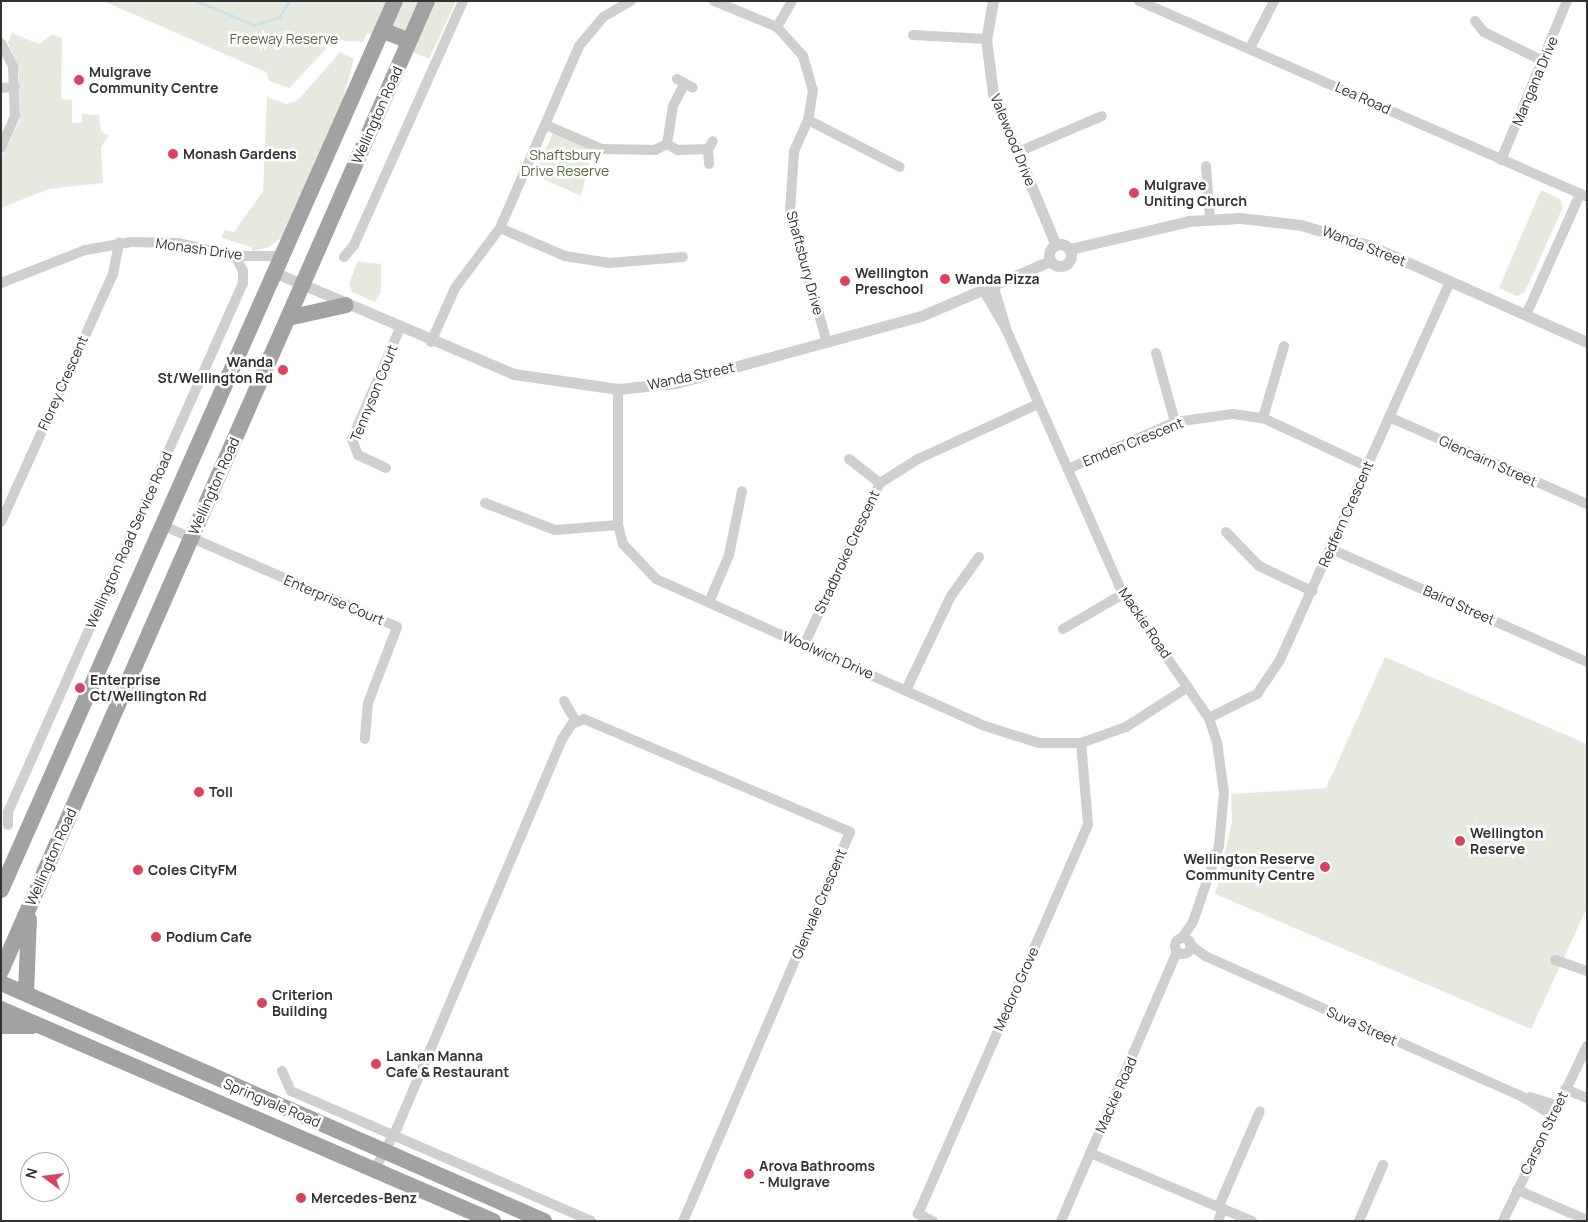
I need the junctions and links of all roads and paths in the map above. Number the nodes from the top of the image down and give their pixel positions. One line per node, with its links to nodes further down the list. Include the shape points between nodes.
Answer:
1 (395, 1): 13 (highway, Wellington Road)
2 (427, 1): 16 (highway, Wellington Road)
3 (463, 1): 41 (street, via 354,245)
4 (631, 1): 25 (street, via 603,18 579,46)
5 (714, 1): 12 (street, Shaftsbury Drive)
6 (792, 1): 12 (street)
7 (992, 1): 15 (street, Valewood Drive)
8 (1139, 1): 18 (street, Lea Road)
9 (1274, 1): 18 (street)
10 (1567, 1): 19 (street, Mangana Drive)
11 (1475, 21): 19 (street, via 1484,32)
12 (777, 27): 24 (street, Shaftsbury Drive, via 803,56 813,90)
13 (382, 30): 16 (highway); 40 (highway, Wellington Road)
14 (913, 35): 15 (street)
15 (986, 39): 28 (street, Valewood Drive, via 993,94)
16 (409, 42): 47 (highway, Wellington Road)
17 (1, 43): 21 (street, via 9,52)
18 (1250, 48): 29 (street, Lea Road)
19 (1543, 62): 29 (street, Mangana Drive)
20 (684, 84): 26 (street, via 672,106)
21 (15, 87): 22 (street); 27 (street, via 15,116)
22 (1, 88)
23 (1102, 116): 28 (street)
24 (808, 120): 32 (street); 55 (street, Shaftsbury Drive, via 794,152 790,212)
25 (546, 125): 26 (street, via 602,149 655,150); 35 (street)
26 (667, 144): 30 (street, via 678,150 711,145)
27 (1, 148)
28 (1018, 152): 37 (street, Valewood Drive)
29 (1501, 160): 33 (street, Lea Road)
30 (709, 164)
31 (1206, 166): 34 (street)
32 (900, 167)
33 (1583, 195): 50 (street)
34 (1210, 219): 38 (street, Wanda Street, via 1154,226); 45 (street, Wanda Street, via 1254,218 1315,228 1358,241)
35 (500, 228): 42 (street, via 565,256 609,263); 53 (street, via 456,288)
36 (119, 243): 39 (street, Monash Drive, via 179,243); 46 (street, Monash Drive, via 85,250); 73 (street, Florey Crescent, via 113,274)
37 (1056, 245): 38 (street); 43 (street, via 1049,253)
38 (1070, 249): 43 (street, via 1070,261 1064,266)
39 (235, 256): 40 (street, Monash Drive); 58 (street, Wellington Road Service Road, via 243,271 243,283)
40 (284, 256): 44 (highway, Wellington Road)
41 (344, 257)
42 (683, 257)
43 (1050, 261): 48 (street, Wanda Street)
44 (276, 273): 47 (street, Wanda Street); 59 (highway, Wellington Road)
45 (1450, 281): 50 (street, Wanda Street); 62 (street, Redfern Crescent)
46 (1, 283)
47 (303, 286): 49 (street, Wanda Street); 51 (highway, Wellington Road)
48 (989, 290): 55 (street, Wanda Street, via 935,312); 61 (street, Mackie Road)
49 (346, 305): 51 (highway); 52 (street, Wanda Street)
50 (1526, 315): 54 (street, Wanda Street)
51 (288, 318): 77 (highway, Wellington Road)
52 (400, 328): 53 (street, Wanda Street); 67 (street, Tennyson Court, via 352,439 358,455)
53 (431, 342): 60 (street, Wanda Street, via 540,381)
54 (1587, 342)
55 (826, 343): 60 (street, Wanda Street, via 676,382)
56 (1284, 346): 63 (street)
57 (1156, 353): 64 (street)
58 (203, 373): 59 (street); 93 (street, Wellington Road Service Road, via 26,770 8,812)
59 (227, 384): 75 (highway, Wellington Road)
60 (618, 389): 74 (street, Woolwich Drive)
61 (1038, 404): 68 (street, Mackie Road); 69 (street, Stradbroke Crescent, via 918,459)
62 (1389, 417): 66 (street, Redfern Crescent); 72 (street, Glencairn Street)
63 (1263, 418): 64 (street, Emden Crescent, via 1212,414); 66 (street, Emden Crescent)
64 (1175, 422): 68 (street, Emden Crescent)
65 (849, 459): 69 (street)
66 (1368, 467): 78 (street, Redfern Crescent)
67 (386, 468)
68 (1068, 469): 81 (street, Mackie Road)
69 (880, 483): 84 (street, Stradbroke Crescent)
70 (742, 491): 82 (street, via 729,554)
71 (485, 504): 74 (street, via 555,530)
72 (1587, 504)
73 (1, 522)
74 (618, 525): 82 (street, Woolwich Drive, via 623,544 639,566 656,579)
75 (164, 526): 77 (street, Enterprise Court); 94 (highway, Wellington Road)
76 (1226, 532): 80 (street, via 1259,566)
77 (191, 538): 91 (street, Enterprise Court, via 397,626 368,703); 95 (highway, Wellington Road)
78 (1331, 549): 80 (street, Redfern Crescent); 85 (street, Baird Street)
79 (979, 557): 87 (street, via 951,596)
80 (1312, 591): 89 (street, Redfern Crescent, via 1268,682 1242,703)
81 (1123, 594): 83 (street); 86 (street, Mackie Road)
82 (709, 602): 84 (street, Woolwich Drive)
83 (1063, 629)
84 (804, 645): 87 (street, Woolwich Drive)
85 (1587, 662)
86 (1188, 687): 89 (street, Mackie Road); 92 (street, Woolwich Drive, via 1126,727)
87 (906, 690): 92 (street, Woolwich Drive, via 1007,736 1039,743)
88 (564, 701): 90 (street)
89 (1209, 718): 96 (street, Mackie Road, via 1221,767 1223,822 1210,877)
90 (576, 722): 113 (street, via 562,739); 124 (street, Glenvale Crescent, via 592,721 850,832)
91 (365, 739)
92 (1081, 743): 125 (street, Medoro Grove, via 1088,824 918,1214)
93 (8, 825)
94 (1, 890)
95 (30, 906): 98 (highway, Wellington Road); 101 (highway)
96 (1185, 947): 108 (street, Suva Street); 114 (street, Mackie Road, via 1171,969)
97 (1555, 960): 99 (street)
98 (1, 971)
99 (1585, 971)
100 (1, 983): 101 (highway, Springvale Road)
101 (26, 993): 115 (highway, Springvale Road)
102 (1, 1009): 104 (highway, Springvale Road)
103 (1, 1026): 104 (highway)
104 (37, 1026): 117 (highway, Springvale Road)
105 (1587, 1046): 107 (street, Carson Street)
106 (282, 1071): 113 (street, Springvale Road, via 291,1091)
107 (1565, 1089): 109 (street); 110 (street, Carson Street)
108 (1519, 1095): 110 (street, Suva Street); 112 (street, Suva Street)
109 (1587, 1098)
110 (1557, 1105): 112 (street, Carson Street)
111 (1260, 1111): 119 (street)
112 (1552, 1115): 118 (street, Carson Street)
113 (392, 1134): 115 (street); 123 (street, Springvale Road)
114 (1092, 1150): 119 (street); 126 (street, Mackie Road)
115 (382, 1151): 117 (street); 122 (highway, Springvale Road)
116 (1384, 1165): 129 (street)
117 (375, 1169): 121 (highway, Springvale Road)
118 (1517, 1190): 120 (street); 130 (street, Carson Street)
119 (1221, 1207): 127 (street); 128 (street)
120 (1587, 1220)
121 (493, 1221)
122 (544, 1221)
123 (591, 1221)
124 (682, 1221)
125 (933, 1221)
126 (1061, 1221)
127 (1218, 1221)
128 (1252, 1221)
129 (1359, 1221)
130 (1503, 1221)

